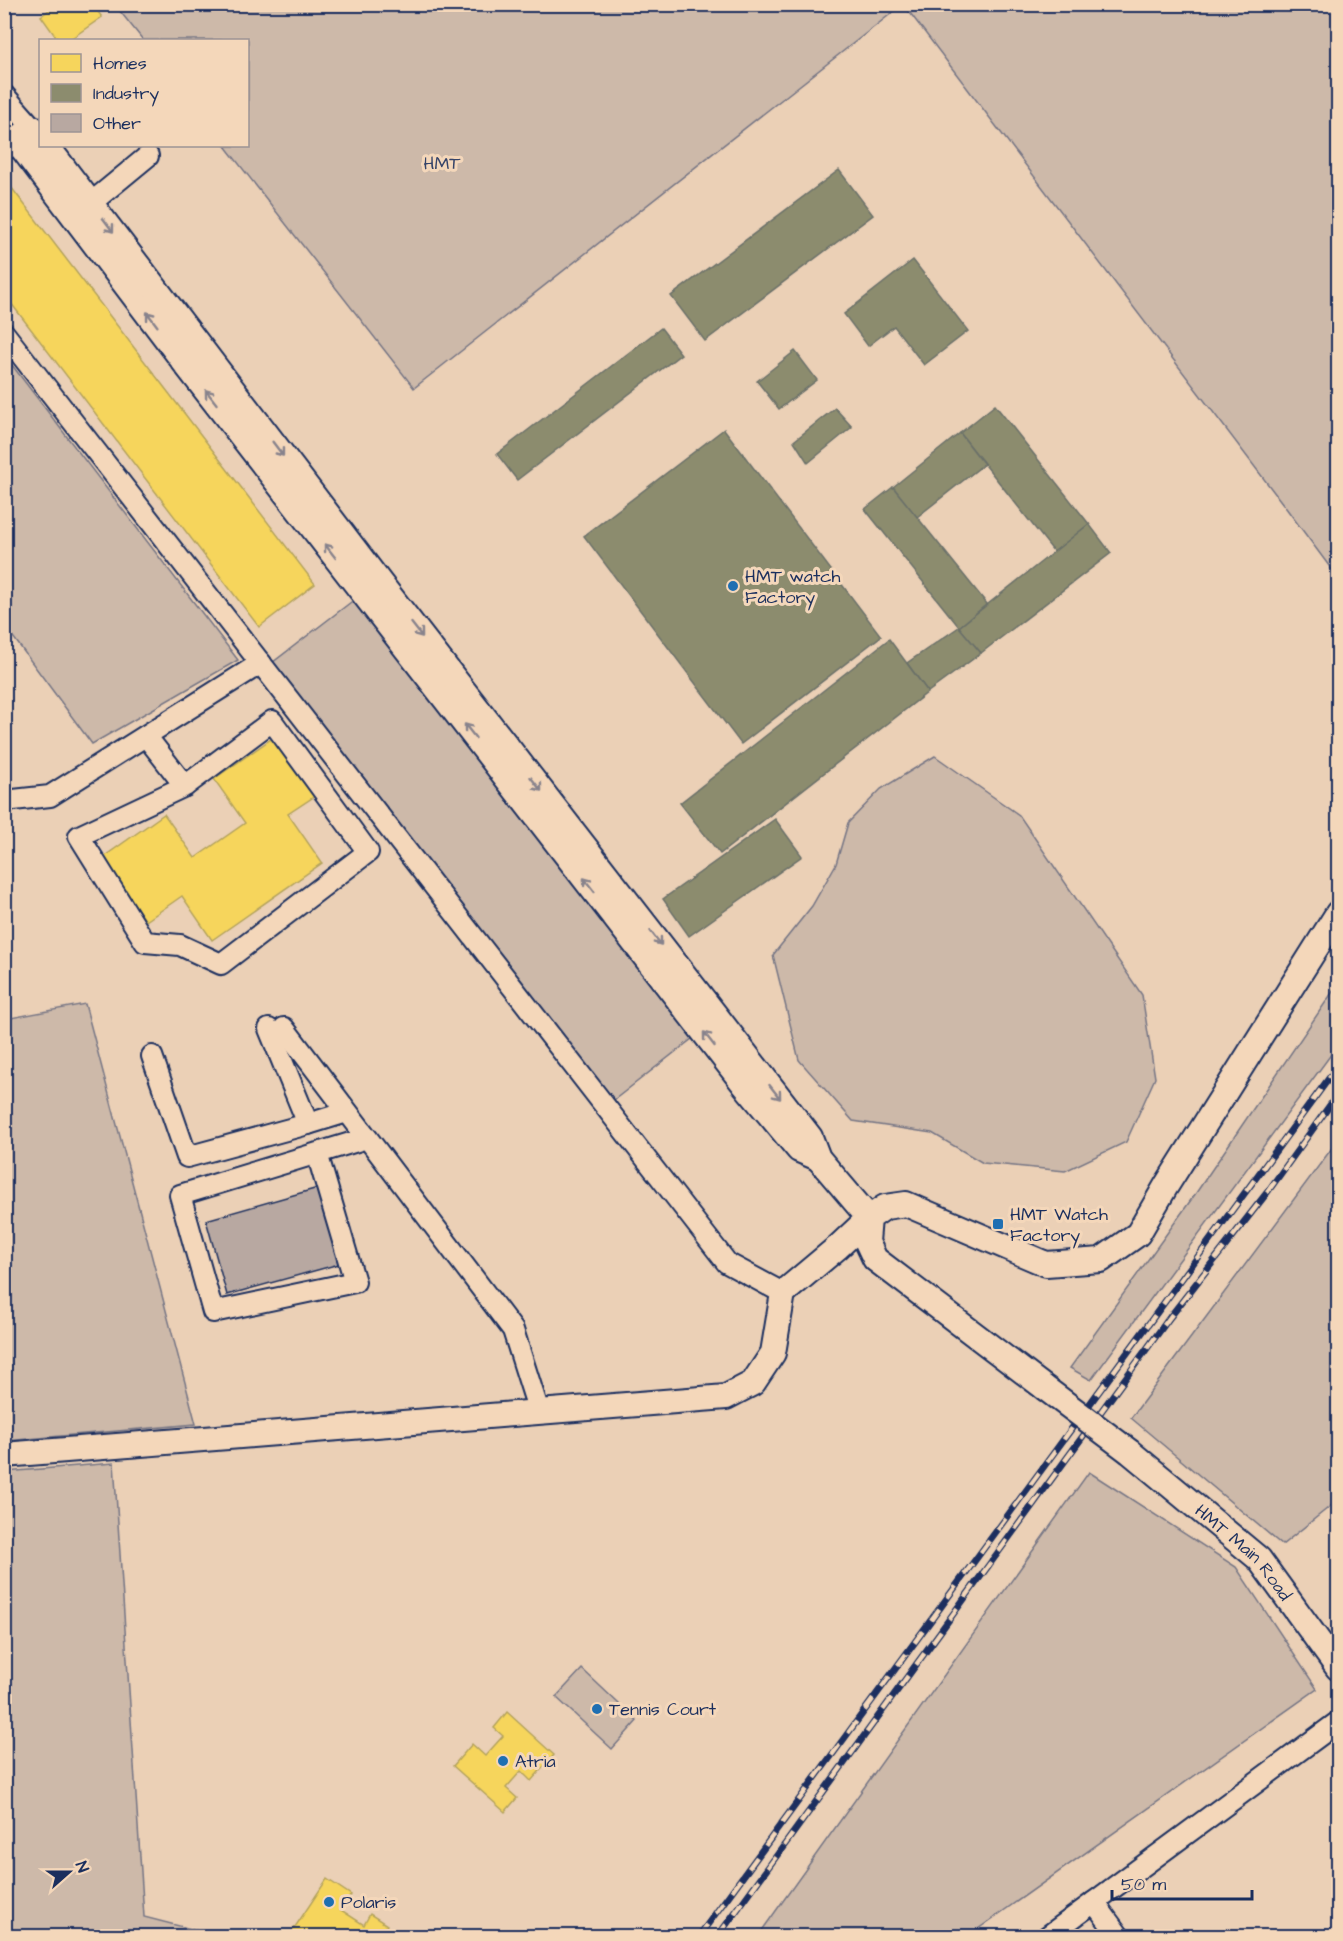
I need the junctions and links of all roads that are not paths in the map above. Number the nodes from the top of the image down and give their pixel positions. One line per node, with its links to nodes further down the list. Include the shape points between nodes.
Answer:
1 (4, 95): 2 (street)
2 (28, 140): 4 (street); 6 (street, one-way to 2)
3 (148, 156): 4 (street)
4 (91, 203): 6 (street, one-way to 6)
5 (4, 333): 7 (street)
6 (196, 359): 17 (street, via 381,584 810,1137 818,1158)
7 (261, 663): 8 (street); 18 (street, via 727,1263)
8 (146, 736): 9 (street); 10 (street, via 50,796)
9 (184, 786): 9 (street, via 272,721 368,852 221,964 180,945 145,942 78,836)
10 (4, 801)
11 (1338, 913): 17 (street, via 1138,1234 1101,1260 1046,1264 906,1204 885,1207)
12 (152, 1056): 14 (street, via 187,1157)
13 (347, 1112): 14 (street); 14 (street, via 276,1029); 15 (street)
14 (308, 1124)
15 (367, 1138): 16 (street); 19 (street, via 513,1330)
16 (317, 1153): 16 (street, via 180,1195 213,1312 355,1281)
17 (868, 1218): 18 (street); 21 (street, HMT Main Road, bridge, via 867,1242 875,1259 1130,1452 1260,1559)
18 (783, 1293): 19 (street, via 773,1353 753,1383 726,1397)
19 (539, 1412): 20 (street)
20 (4, 1455)
21 (1338, 1668)
22 (1338, 1722): 23 (street)
23 (1094, 1902): 24 (street); 25 (street)
24 (1048, 1936)
25 (1119, 1936)

